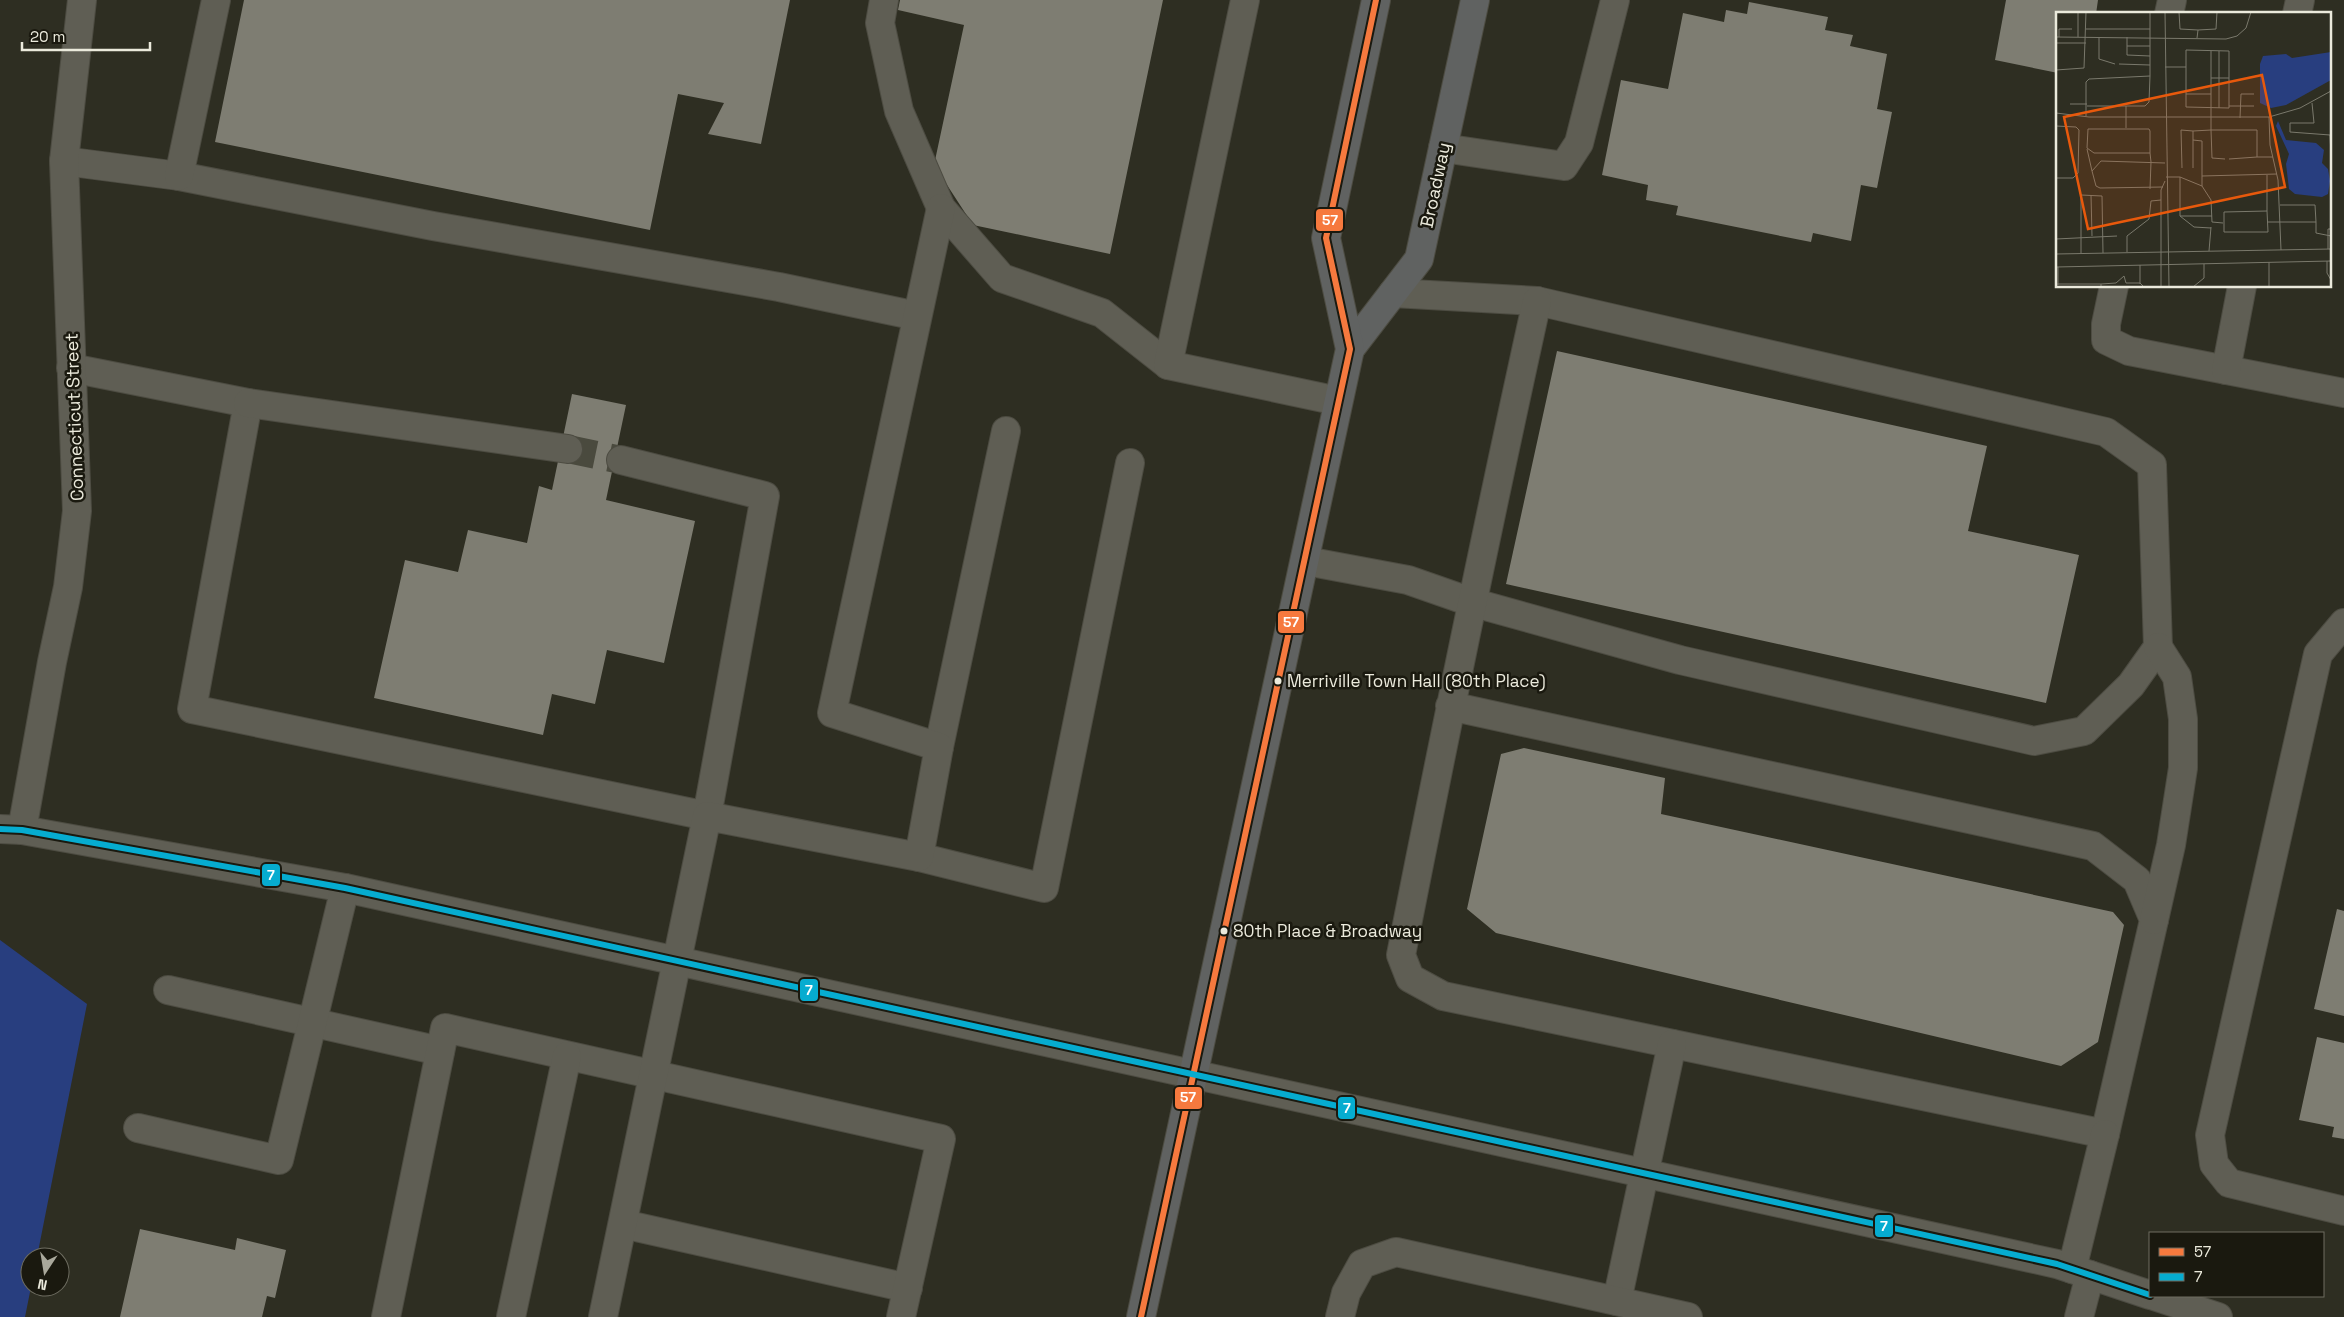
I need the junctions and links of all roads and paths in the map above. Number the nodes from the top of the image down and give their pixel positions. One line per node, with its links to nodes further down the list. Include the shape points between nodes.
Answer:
1 (82, 0): 9 (street, Connecticut Street)
2 (216, 0): 10 (street)
3 (884, 0): 11 (street, via 880,23 899,111)
4 (1245, 0): 18 (street)
5 (1376, 0): 17 (main road, Broadway, via 1326,238)
6 (1476, 0): 8 (main road, Broadway)
7 (1615, 0): 8 (street, via 1579,143 1564,166)
8 (1443, 148): 14 (main road, Broadway, via 1419,259)
9 (64, 161): 10 (street); 19 (street, Connecticut Street)
10 (179, 176): 16 (street, via 433,226 779,287)
11 (941, 208): 16 (street); 18 (street, via 1002,278 1102,313)
12 (2114, 288): 20 (street, via 2106,340 2129,351)
13 (2242, 288): 20 (street)
14 (1393, 292): 15 (street); 17 (main road, Broadway)
15 (1536, 300): 29 (street); 31 (street, via 2106,432 2152,465)
16 (917, 316): 33 (street, via 832,713)
17 (1350, 348): 22 (main road, Broadway)
18 (1168, 365): 22 (street)
19 (71, 368): 23 (street); 35 (street, Connecticut Street, via 77,511 68,587)
20 (2226, 370): 21 (street)
21 (2344, 393)
22 (1338, 401): 28 (main road, Broadway)
23 (248, 403): 25 (street); 34 (street, via 192,709)
24 (1006, 431): 33 (street)
25 (568, 449)
26 (621, 460): 34 (street, via 765,496)
27 (1130, 463): 36 (street, via 1044,888)
28 (1306, 561): 29 (street, via 1408,580); 46 (main road, Broadway)
29 (1471, 602): 31 (street, via 1680,660 2034,741 2084,731 2131,686); 32 (street)
30 (2344, 623): 50 (street, via 2318,654 2210,1135 2214,1164 2229,1183)
31 (2158, 647): 38 (street, via 2177,677 2183,719 2183,768 2172,846)
32 (1450, 706): 38 (street, via 2093,846 2137,880); 42 (street, via 1401,956 1410,978 1443,996)
33 (939, 747): 36 (street)
34 (707, 816): 36 (street); 39 (street)
35 (11, 829): 37 (street)
36 (919, 857)
37 (345, 888): 39 (street); 41 (street)
38 (2154, 920): 48 (street)
39 (677, 962): 45 (street); 46 (street)
40 (168, 990): 41 (street)
41 (314, 1022): 43 (street); 47 (street, via 279,1160)
42 (1672, 1044): 48 (street); 49 (street)
43 (440, 1051): 44 (street, via 445,1028); 57 (street)
44 (567, 1056): 45 (street); 58 (street)
45 (654, 1075): 51 (street); 53 (street, via 940,1139)
46 (1192, 1076): 49 (street); 61 (main road, Broadway)
47 (138, 1128)
48 (2105, 1134): 52 (street)
49 (1644, 1175): 52 (street); 56 (street)
50 (2344, 1211)
51 (623, 1224): 53 (street); 59 (street)
52 (2081, 1272): 54 (street); 64 (street)
53 (908, 1288): 60 (street)
54 (2149, 1294)
55 (2157, 1297): 65 (street)
56 (1618, 1302): 62 (street, via 1396,1252 1362,1264 1346,1293); 63 (street)
57 (386, 1317)
58 (512, 1317)
59 (603, 1317)
60 (901, 1317)
61 (1141, 1317)
62 (1340, 1317)
63 (1688, 1317)
64 (2079, 1317)
65 (2218, 1317)

